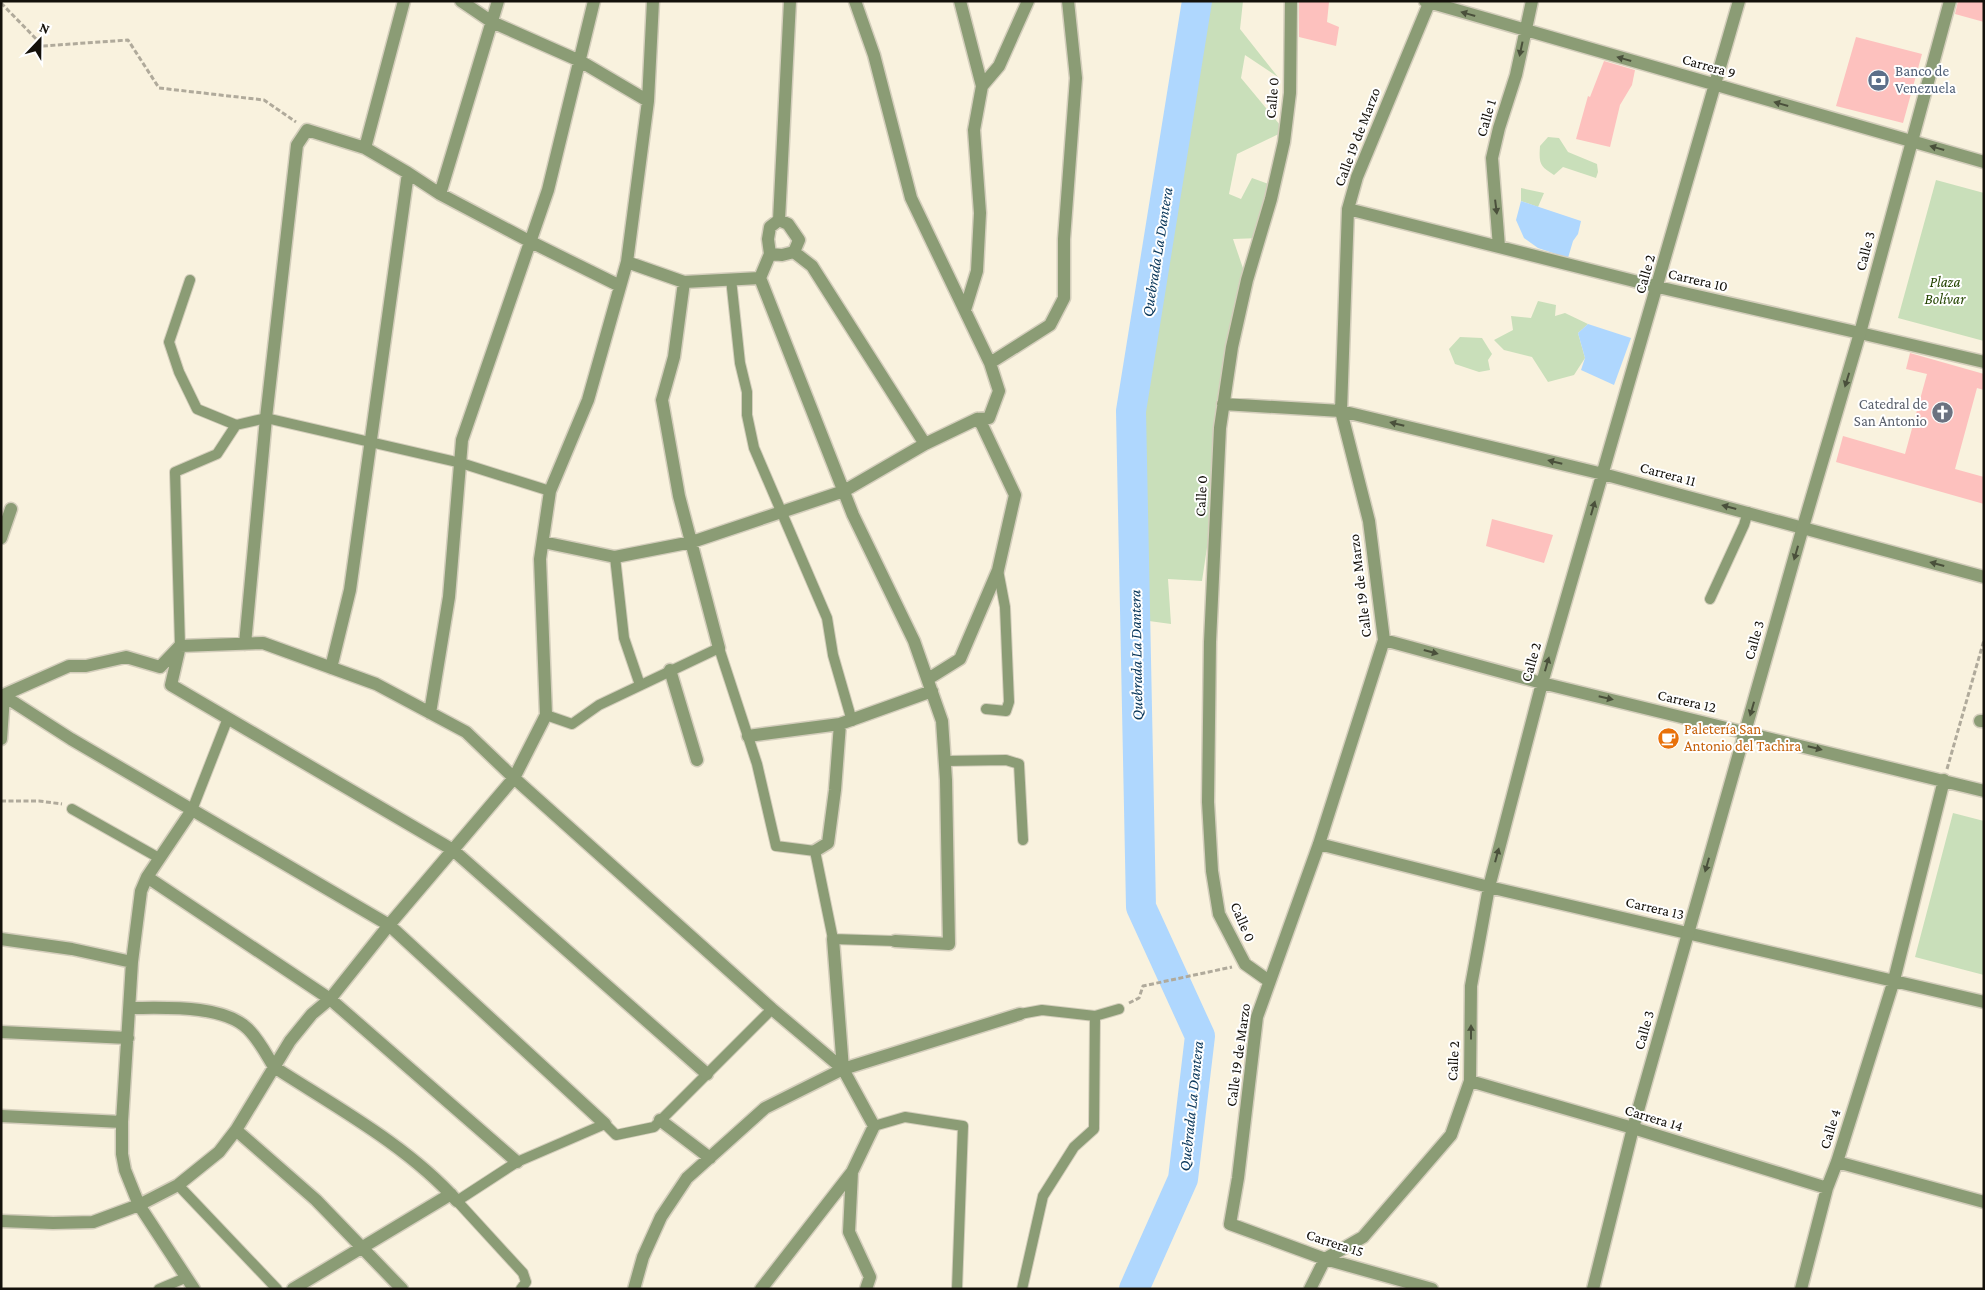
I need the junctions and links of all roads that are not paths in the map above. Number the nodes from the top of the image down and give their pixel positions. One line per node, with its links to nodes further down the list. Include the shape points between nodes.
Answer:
1 (404, 1): 23 (street)
2 (461, 1): 16 (street)
3 (498, 1): 16 (street)
4 (594, 1): 18 (street)
5 (653, 1): 21 (street)
6 (790, 1): 28 (street)
7 (856, 1): 40 (street, via 874,55 911,198)
8 (960, 1): 19 (street)
9 (1028, 1): 19 (street, via 999,66)
10 (1068, 1): 43 (street, via 1076,78 1064,239 1064,298 1050,325)
11 (1290, 1): 44 (street, Calle 0, via 1290,94 1284,142 1247,280)
12 (1532, 1): 17 (street, Calle 1)
13 (1739, 1): 20 (street, Calle 2)
14 (1950, 1): 22 (street, Calle 3)
15 (1428, 2): 17 (street, Carrera 9, one-way to 15); 27 (street, Calle 19 de Marzo, via 1356,177)
16 (492, 22): 18 (street); 26 (street)
17 (1525, 30): 20 (street, Carrera 9, one-way to 17); 30 (street, Calle 1, one-way to 30, via 1516,75 1498,128 1492,158)
18 (580, 61): 21 (street); 29 (street, via 548,190)
19 (982, 86): 40 (street, via 974,130 980,213 977,272)
20 (1716, 86): 22 (street, Carrera 9, one-way to 20); 39 (street, Calle 2)
21 (648, 101): 33 (street)
22 (1911, 141): 24 (street, Carrera 9, one-way to 22); 41 (street, Calle 3)
23 (365, 148): 25 (street); 46 (street, via 307,130 297,145)
24 (1984, 162)
25 (408, 173): 26 (street); 49 (street)
26 (440, 194): 29 (street)
27 (1348, 209): 30 (street, Carrera 10); 45 (street, Calle 19 de Marzo)
28 (779, 220): 31 (street, via 788,224 799,240); 32 (street, via 770,226)
29 (531, 242): 38 (street); 51 (street, via 462,440)
30 (1500, 247): 39 (street, Carrera 10)
31 (794, 252): 32 (street); 50 (street, via 812,266)
32 (770, 254): 34 (street)
33 (627, 262): 37 (street); 38 (street)
34 (760, 278): 35 (street); 54 (street)
35 (731, 279): 37 (street); 56 (lane, via 740,363 747,392 747,416 754,448)
36 (190, 280): 48 (lane, via 169,342 197,409)
37 (684, 282): 61 (street, via 674,357 662,400 679,496)
38 (620, 286): 53 (street, via 588,400)
39 (1658, 287): 41 (street, Carrera 10); 52 (street, Calle 2)
40 (965, 310): 43 (street)
41 (1860, 333): 42 (street, Carrera 10); 58 (street, Calle 3, one-way to 58)
42 (1984, 362)
43 (990, 364): 47 (street, via 999,391 989,418)
44 (1223, 404): 45 (street, Carrera 11); 107 (street, Calle 0, via 1210,642 1208,802 1212,872 1219,914 1245,964)
45 (1341, 410): 52 (street, Carrera 11, one-way to 45); 66 (street, Calle 19 de Marzo, via 1369,521)
46 (266, 418): 48 (lane); 49 (lane); 67 (street)
47 (977, 419): 50 (street); 63 (street, via 1016,495)
48 (236, 425): 68 (lane, via 217,454 175,472)
49 (370, 442): 51 (lane); 70 (street, via 350,590)
50 (925, 444): 54 (street)
51 (461, 463): 53 (lane); 78 (street, via 449,597)
52 (1603, 474): 57 (street, Carrera 11, one-way to 52); 73 (street, Calle 2, one-way to 52)
53 (550, 491): 60 (street)
54 (844, 491): 56 (street); 72 (street, via 914,641)
55 (11, 509): 59 (street)
56 (782, 512): 61 (street); 81 (lane, via 828,618 833,655)
57 (1748, 512): 58 (street, Carrera 11); 65 (lane)
58 (1803, 527): 64 (street, Carrera 11, one-way to 58); 83 (street, Calle 3, one-way to 83)
59 (1, 538)
60 (543, 542): 62 (street); 79 (street, via 540,559)
61 (692, 542): 62 (street); 69 (street)
62 (615, 557): 74 (lane, via 624,638)
63 (998, 570): 72 (street, via 960,658); 77 (lane, via 1005,607 1009,702 1006,711)
64 (1984, 577)
65 (1710, 599)
66 (1384, 640): 73 (street, Carrera 12, one-way to 73); 94 (street, Calle 19 de Marzo)
67 (245, 644): 68 (street); 70 (street, via 263,643)
68 (180, 646): 76 (street, via 160,666 126,657 86,666 69,666); 80 (street, via 171,685)
69 (719, 648): 71 (lane); 84 (lane)
70 (331, 668): 78 (street, via 376,684)
71 (670, 670): 74 (lane); 86 (street)
72 (928, 679): 75 (street)
73 (1542, 683): 83 (street, Carrera 12, one-way to 83); 99 (street, Calle 2, one-way to 73)
74 (640, 685): 79 (lane, via 599,705 572,724)
75 (932, 691): 81 (street); 87 (street, via 942,721)
76 (3, 696): 85 (street); 92 (street)
77 (986, 710)
78 (430, 713): 88 (street, via 466,732)
79 (546, 715): 88 (street)
80 (228, 718): 92 (lane); 95 (street)
81 (852, 721): 82 (street)
82 (840, 724): 84 (street); 96 (street, via 828,843)
83 (1746, 731): 89 (street, Carrera 12, one-way to 89); 101 (street, Calle 3, one-way to 101)
84 (748, 736): 96 (lane, via 776,846)
85 (1, 738)
86 (697, 760)
87 (945, 761): 93 (lane, via 1006,760 1019,764); 104 (street, via 949,944)
88 (514, 778): 95 (street); 111 (street)
89 (1944, 780): 90 (street, Carrera 12); 106 (street, Calle 4)
90 (1984, 790)
91 (72, 809): 97 (lane)
92 (192, 810): 97 (street); 100 (street)
93 (1023, 840)
94 (1319, 844): 99 (street, Carrera 13); 107 (street, Calle 19 de Marzo)
95 (453, 850): 100 (street); 119 (street)
96 (815, 851): 103 (lane)
97 (159, 858): 98 (street)
98 (147, 877): 105 (street, via 141,891); 108 (street)
99 (1489, 887): 101 (street, Carrera 13); 120 (street, Calle 2, one-way to 99, via 1471,986)
100 (389, 925): 108 (street); 124 (street)
101 (1688, 932): 106 (street, Carrera 13); 126 (street, Calle 3)
102 (1, 939): 105 (street)
103 (833, 939): 104 (lane); 118 (street)
104 (895, 941)
105 (132, 962): 110 (street)
106 (1894, 980): 109 (street, Carrera 13); 130 (street, Calle 4)
107 (1269, 981): 138 (street, Calle 19 de Marzo, via 1257,1017)
108 (330, 999): 117 (street, via 312,1014); 129 (street)
109 (1984, 1002)
110 (130, 1008): 116 (street); 117 (street, via 192,1009 230,1017 248,1028)
111 (772, 1009): 118 (street); 119 (lane)
112 (1119, 1009): 114 (lane)
113 (1020, 1014): 114 (lane, via 1042,1010); 118 (street)
114 (1095, 1016): 152 (lane, via 1094,1129 1074,1147 1043,1196)
115 (1, 1032): 116 (street)
116 (128, 1038): 123 (street)
117 (274, 1067): 127 (street); 134 (street, via 404,1152 437,1178)
118 (843, 1069): 125 (street); 128 (street, via 766,1108)
119 (707, 1074): 122 (lane)
120 (1470, 1081): 126 (street, Carrera 14); 140 (street, Calle 2, via 1451,1135 1362,1237)
121 (1, 1116): 123 (street)
122 (660, 1120): 124 (lane, via 654,1126 616,1135); 128 (street)
123 (122, 1122): 136 (street, via 124,1170)
124 (605, 1124): 129 (lane)
125 (874, 1126): 131 (street); 151 (lane, via 905,1117 963,1126)
126 (1633, 1128): 133 (street, Carrera 14); 155 (street, Calle 3)
127 (236, 1130): 132 (street, via 219,1152); 139 (street, via 316,1200)
128 (710, 1158): 148 (street, via 687,1178 661,1217 643,1257)
129 (517, 1162): 134 (lane)
130 (1837, 1162): 133 (street, Calle 4); 135 (street)
131 (852, 1172): 149 (street); 150 (street, via 849,1232 870,1277)
132 (178, 1185): 136 (street); 144 (lane)
133 (1827, 1188): 156 (street, Calle 4)
134 (454, 1197): 139 (street); 147 (lane, via 523,1273 526,1282)
135 (1984, 1202)
136 (139, 1205): 137 (street, via 93,1222); 141 (street)
137 (1, 1221)
138 (1230, 1224): 140 (street, Carrera 15)
139 (363, 1248): 145 (street); 146 (street)
140 (1325, 1258): 153 (street); 154 (street, Carrera 15)
141 (185, 1278): 142 (lane); 143 (street)
142 (159, 1289)
143 (194, 1289)
144 (277, 1289)
145 (293, 1289)
146 (402, 1289)
147 (521, 1289)
148 (634, 1289)
149 (761, 1289)
150 (866, 1289)
151 (957, 1289)
152 (1022, 1289)
153 (1310, 1289)
154 (1432, 1289)
155 (1593, 1289)
156 (1801, 1289)

